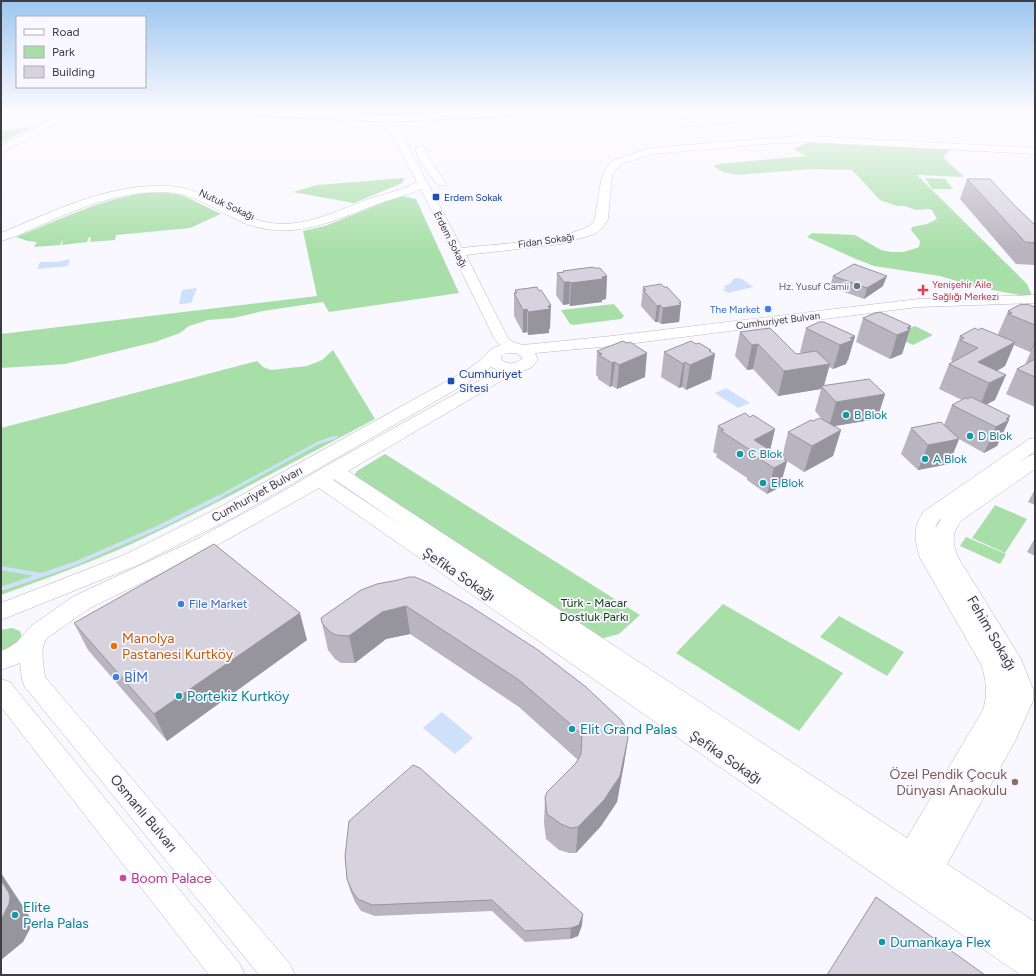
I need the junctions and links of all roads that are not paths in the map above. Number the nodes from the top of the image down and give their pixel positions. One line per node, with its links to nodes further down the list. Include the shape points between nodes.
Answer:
1 (405, 158): 4 (street, Erdem Sokağı)
2 (424, 158): 4 (street, via 439,180)
3 (629, 158): 7 (street, Fidan Sokağı, via 618,162 609,171 602,219 594,228 561,240)
4 (419, 185): 5 (street, Nutuk Sokağı, via 402,185 325,217 288,224 260,220 193,189 166,186 136,188 86,200); 6 (street, Nutuk Sokağı, via 319,222 278,227 250,221 191,192 165,189 137,190 92,201); 7 (street, Erdem Sokağı); 9 (street, Erdem Sokağı, via 491,336)
5 (1, 234)
6 (1, 237)
7 (457, 252): 10 (street, Erdem Sokağı, via 501,338)
8 (1032, 303): 10 (street, Cumhuriyet Bulvarı, via 748,328 615,345 543,359)
9 (494, 354): 10 (street, via 492,359 497,365 507,368); 12 (street, Cumhuriyet Bulvarı, via 482,367)
10 (520, 358): 12 (street, Cumhuriyet Bulvarı, via 495,378)
11 (1029, 455): 17 (street, Fehim Sokağı, via 955,515 943,533 947,570 1013,666 1021,689 1021,701 1006,733)
12 (321, 473): 13 (street, Cumhuriyet Bulvarı, via 228,512 131,560); 14 (street, Cumhuriyet Bulvarı, via 263,512 198,547 82,602); 17 (street, Şefika Sokağı)
13 (5, 611): 14 (street, Cumhuriyet Bulvarı, via 28,610 39,621)
14 (36, 636): 15 (street, Cumhuriyet Bulvarı, via 16,655); 21 (street, Osmanlı Bulvarı, via 31,660 34,680)
15 (1, 661)
16 (1, 688): 20 (street)
17 (915, 873): 18 (street, Şefika Sokağı); 19 (street, Şefika Sokağı)
18 (1035, 940)
19 (1035, 966)
20 (229, 975)
21 (279, 975)

